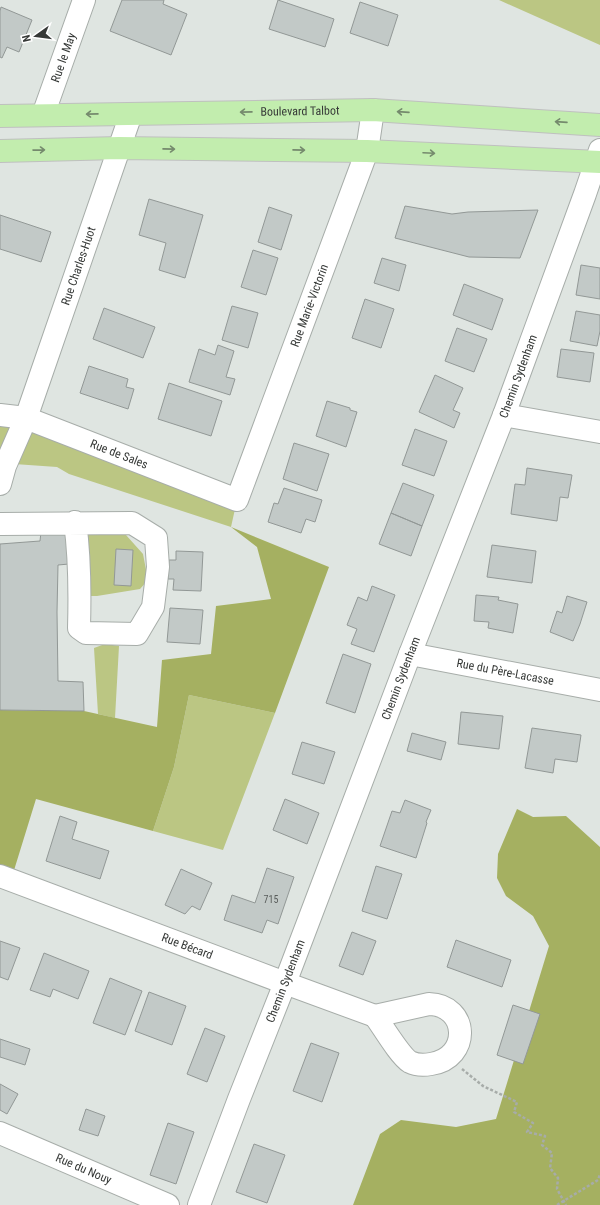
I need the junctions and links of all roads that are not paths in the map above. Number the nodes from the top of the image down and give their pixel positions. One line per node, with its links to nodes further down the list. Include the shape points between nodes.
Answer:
1 (84, 0): 4 (street, Rue le May)
2 (373, 110): 3 (main road, Boulevard Talbot, one-way to 3); 6 (main road, Boulevard Talbot, one-way to 2); 8 (street, Rue Marie-Victorin)
3 (131, 114): 4 (main road, Boulevard Talbot, one-way to 4); 7 (street, Rue Charles-Huot)
4 (44, 115): 5 (main road, Boulevard Talbot)
5 (0, 116)
6 (600, 124)
7 (119, 148): 8 (main road, one-way to 8); 9 (main road, one-way to 7); 13 (street, Rue Charles-Huot)
8 (367, 150): 10 (main road, one-way to 10); 16 (street, Rue Marie-Victorin)
9 (0, 151)
10 (599, 158): 12 (street, Chemin Sydenham)
11 (0, 415): 13 (street, Rue de Sales)
12 (504, 415): 14 (street); 19 (street, Chemin Sydenham)
13 (26, 418): 15 (street, Rue Charles-Huot); 16 (street, Rue de Sales)
14 (600, 432)
15 (0, 484)
16 (237, 500)
17 (75, 522): 17 (street, via 132,523 156,538 158,567 153,607 137,634 86,633 79,628 80,581); 18 (street)
18 (0, 524)
19 (410, 654): 20 (street, Rue du Père-Lacasse); 22 (street, Chemin Sydenham)
20 (600, 690)
21 (0, 876): 22 (street, Rue Bécard)
22 (285, 983): 23 (street, Rue Bécard); 26 (street, Chemin Sydenham)
23 (375, 1016): 23 (street, via 421,1005 436,1005 451,1012 457,1020 461,1037 455,1051 444,1060 428,1065 412,1063 405,1058)
24 (0, 1133): 25 (street, Rue du Nouy)
25 (168, 1205)
26 (199, 1205)

